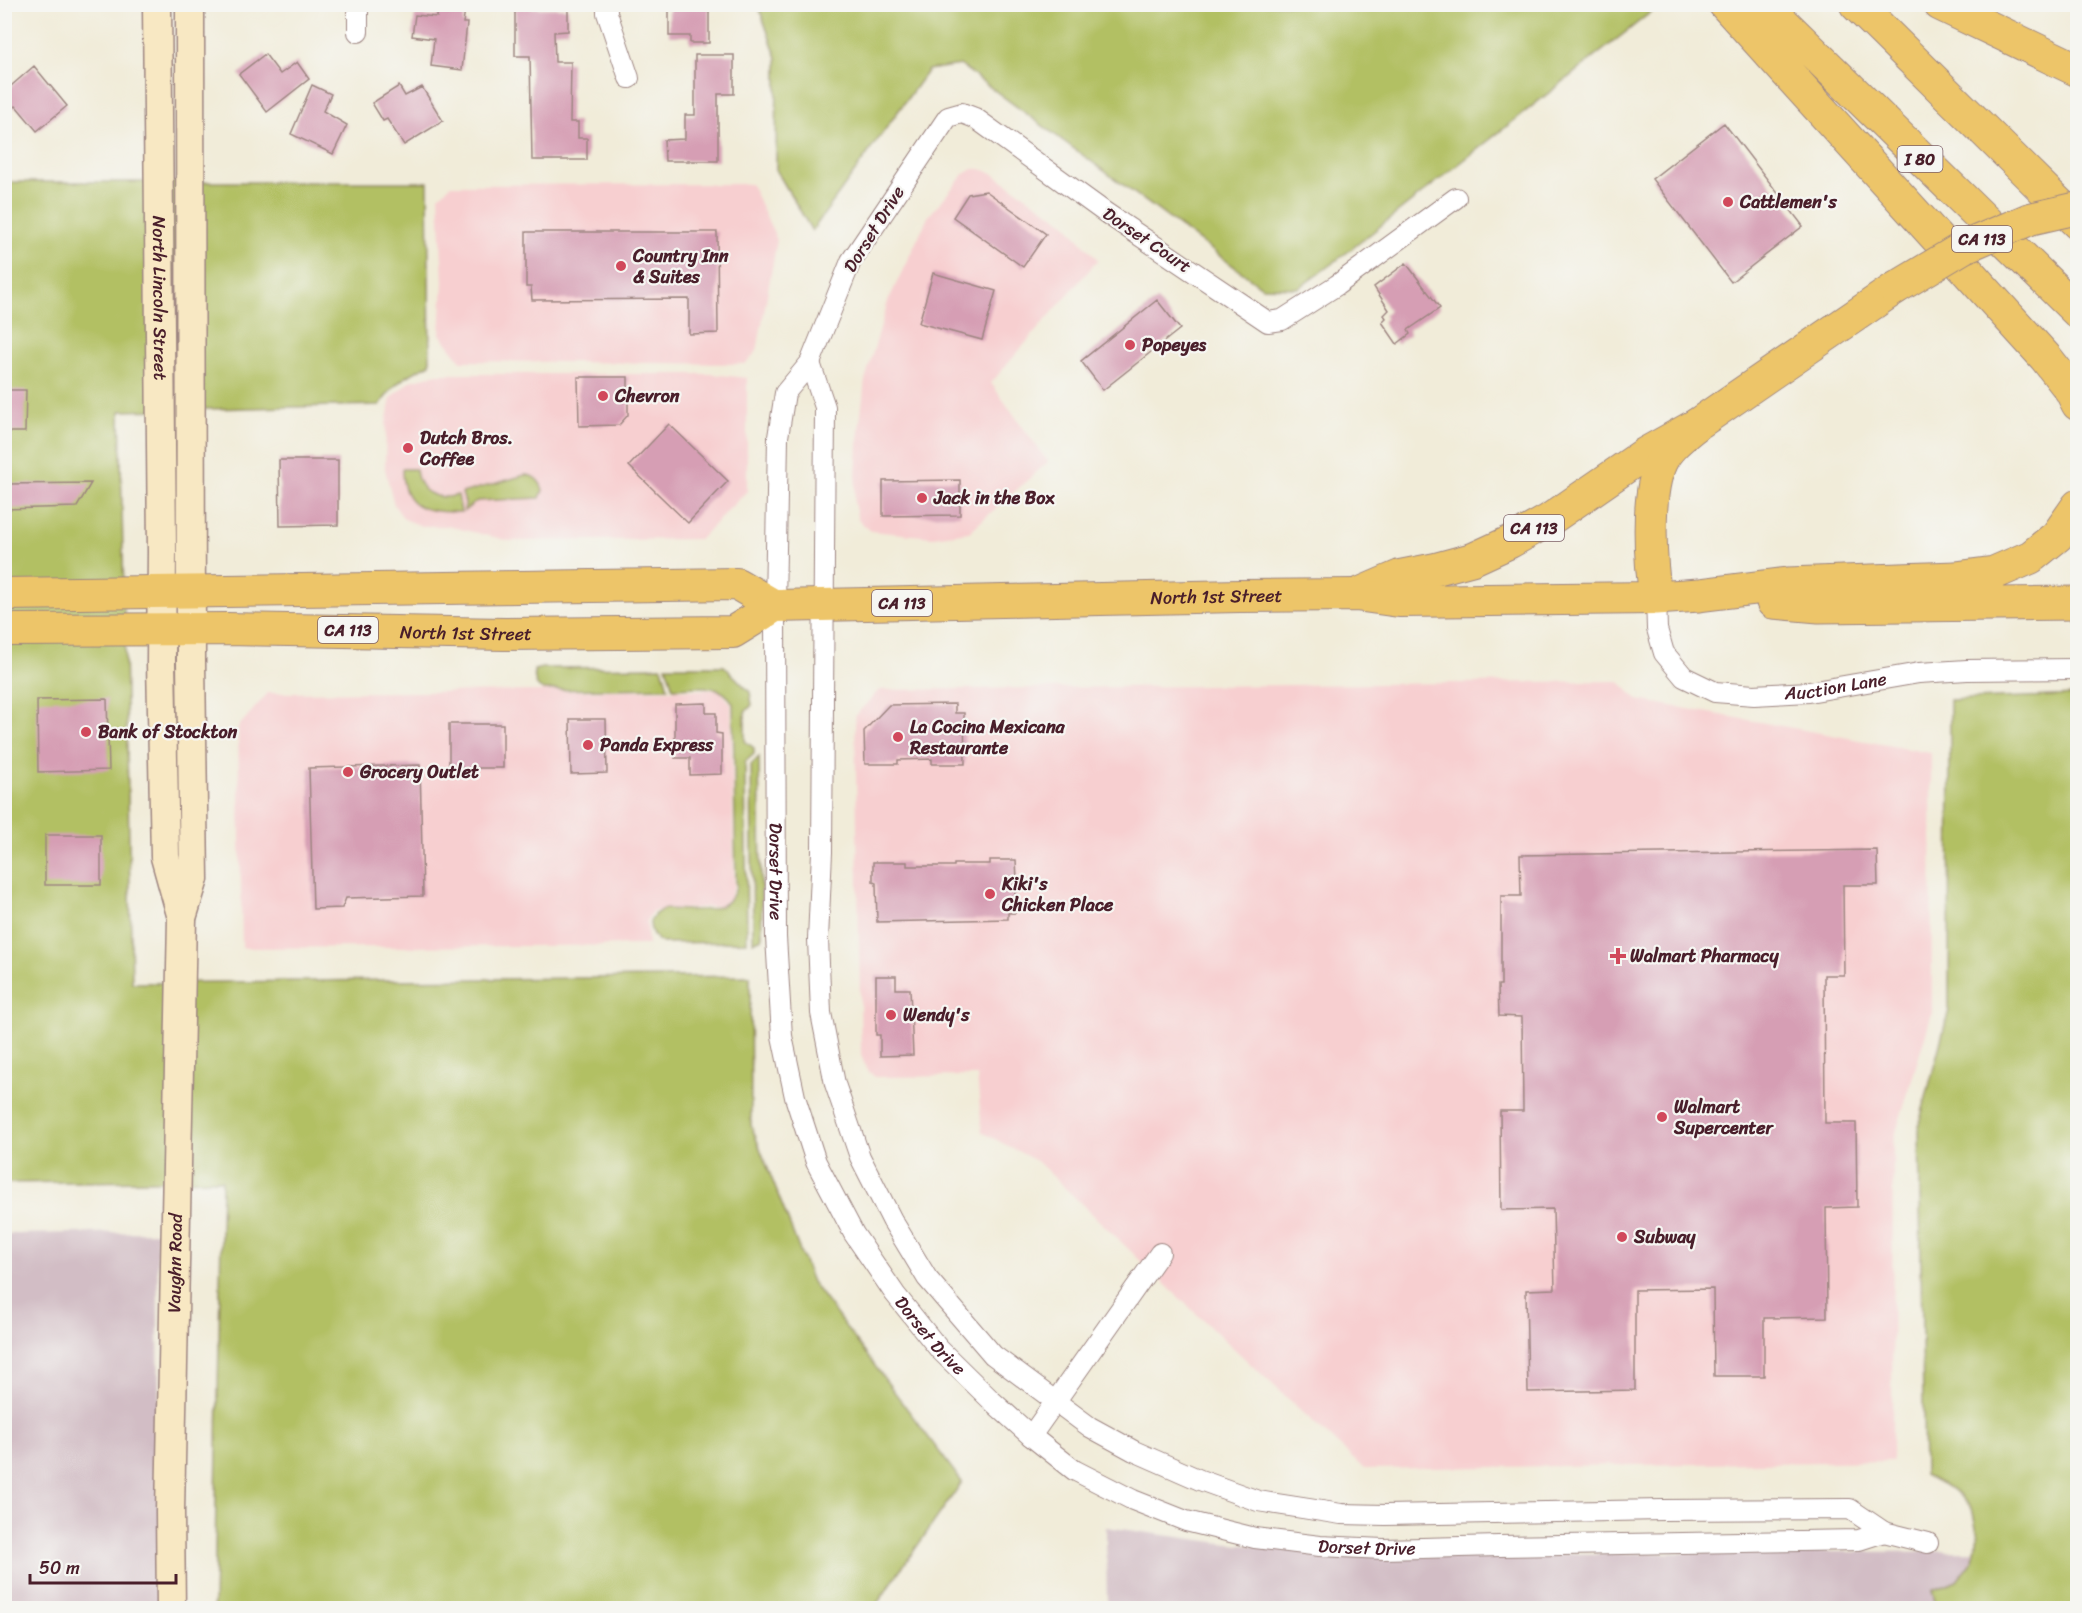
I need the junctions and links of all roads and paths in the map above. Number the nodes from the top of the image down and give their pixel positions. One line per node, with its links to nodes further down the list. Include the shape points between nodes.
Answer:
1 (157, 4): 22 (street, North Lincoln Street)
2 (190, 4): 22 (street, North Lincoln Street)
3 (358, 4): 9 (street)
4 (607, 4): 11 (street)
5 (1725, 4): 19 (highway, via 2046,358)
6 (1764, 4): 17 (highway, I 80)
7 (1856, 4): 13 (highway)
8 (1940, 4): 10 (highway)
9 (358, 32)
10 (2078, 70)
11 (629, 78)
12 (962, 113): 14 (street, Dorset Court, via 975,118 1106,213 1268,322 1282,320 1336,285); 18 (street, Dorset Drive, via 948,117 851,261)
13 (2032, 179): 15 (highway); 16 (highway)
14 (1455, 198)
15 (2078, 207): 20 (main road, CA 113, bridge, via 2030,219 1964,247 1894,289)
16 (2078, 223)
17 (2078, 312)
18 (810, 363): 28 (street, Dorset Drive, via 825,407); 29 (street, Dorset Drive, via 785,393 778,436)
19 (2078, 404)
20 (1696, 425): 24 (main road, CA 113, via 1510,542 1473,559 1400,576); 26 (main road, via 1670,448 1654,485 1651,571)
21 (2078, 506): 25 (highway, via 2057,536 2031,557 1994,573 1787,584)
22 (177, 592): 23 (main road); 29 (main road, via 737,584); 30 (street, Vaughn Road)
23 (4, 594)
24 (1356, 595): 26 (main road, North 1st Street / CA 113, via 1399,601); 28 (main road, North 1st Street / CA 113)
25 (1699, 595): 26 (highway, CA 113); 27 (highway, CA 113, via 1818,606)
26 (1656, 598): 32 (street, Auction Lane, via 1657,629 1664,653 1684,677 1715,692 1809,692 1919,673)
27 (2078, 603)
28 (824, 604): 29 (main road, North 1st Street / CA 113); 34 (street, Dorset Drive, via 818,939 821,1013 835,1084 860,1157 927,1278 993,1355)
29 (775, 606): 30 (main road, North 1st Street / CA 113, via 734,632 504,634); 35 (street, Dorset Drive, via 777,957 782,1036 795,1097 816,1162 854,1234 895,1294 939,1349)
30 (176, 628): 31 (main road, North 1st Street / CA 113); 38 (street, Vaughn Road, via 165,857 182,918)
31 (4, 630)
32 (2078, 669)
33 (1160, 1253): 34 (street)
34 (1055, 1403): 35 (street); 36 (street, Dorset Drive, via 1134,1451 1200,1480 1258,1501 1341,1514 1850,1509)
35 (1031, 1436): 36 (street, Dorset Drive, via 1074,1470 1186,1521 1256,1538 1320,1546 1383,1550 1858,1540)
36 (1884, 1532): 37 (street, Dorset Drive)
37 (1928, 1544)
38 (171, 1608)

